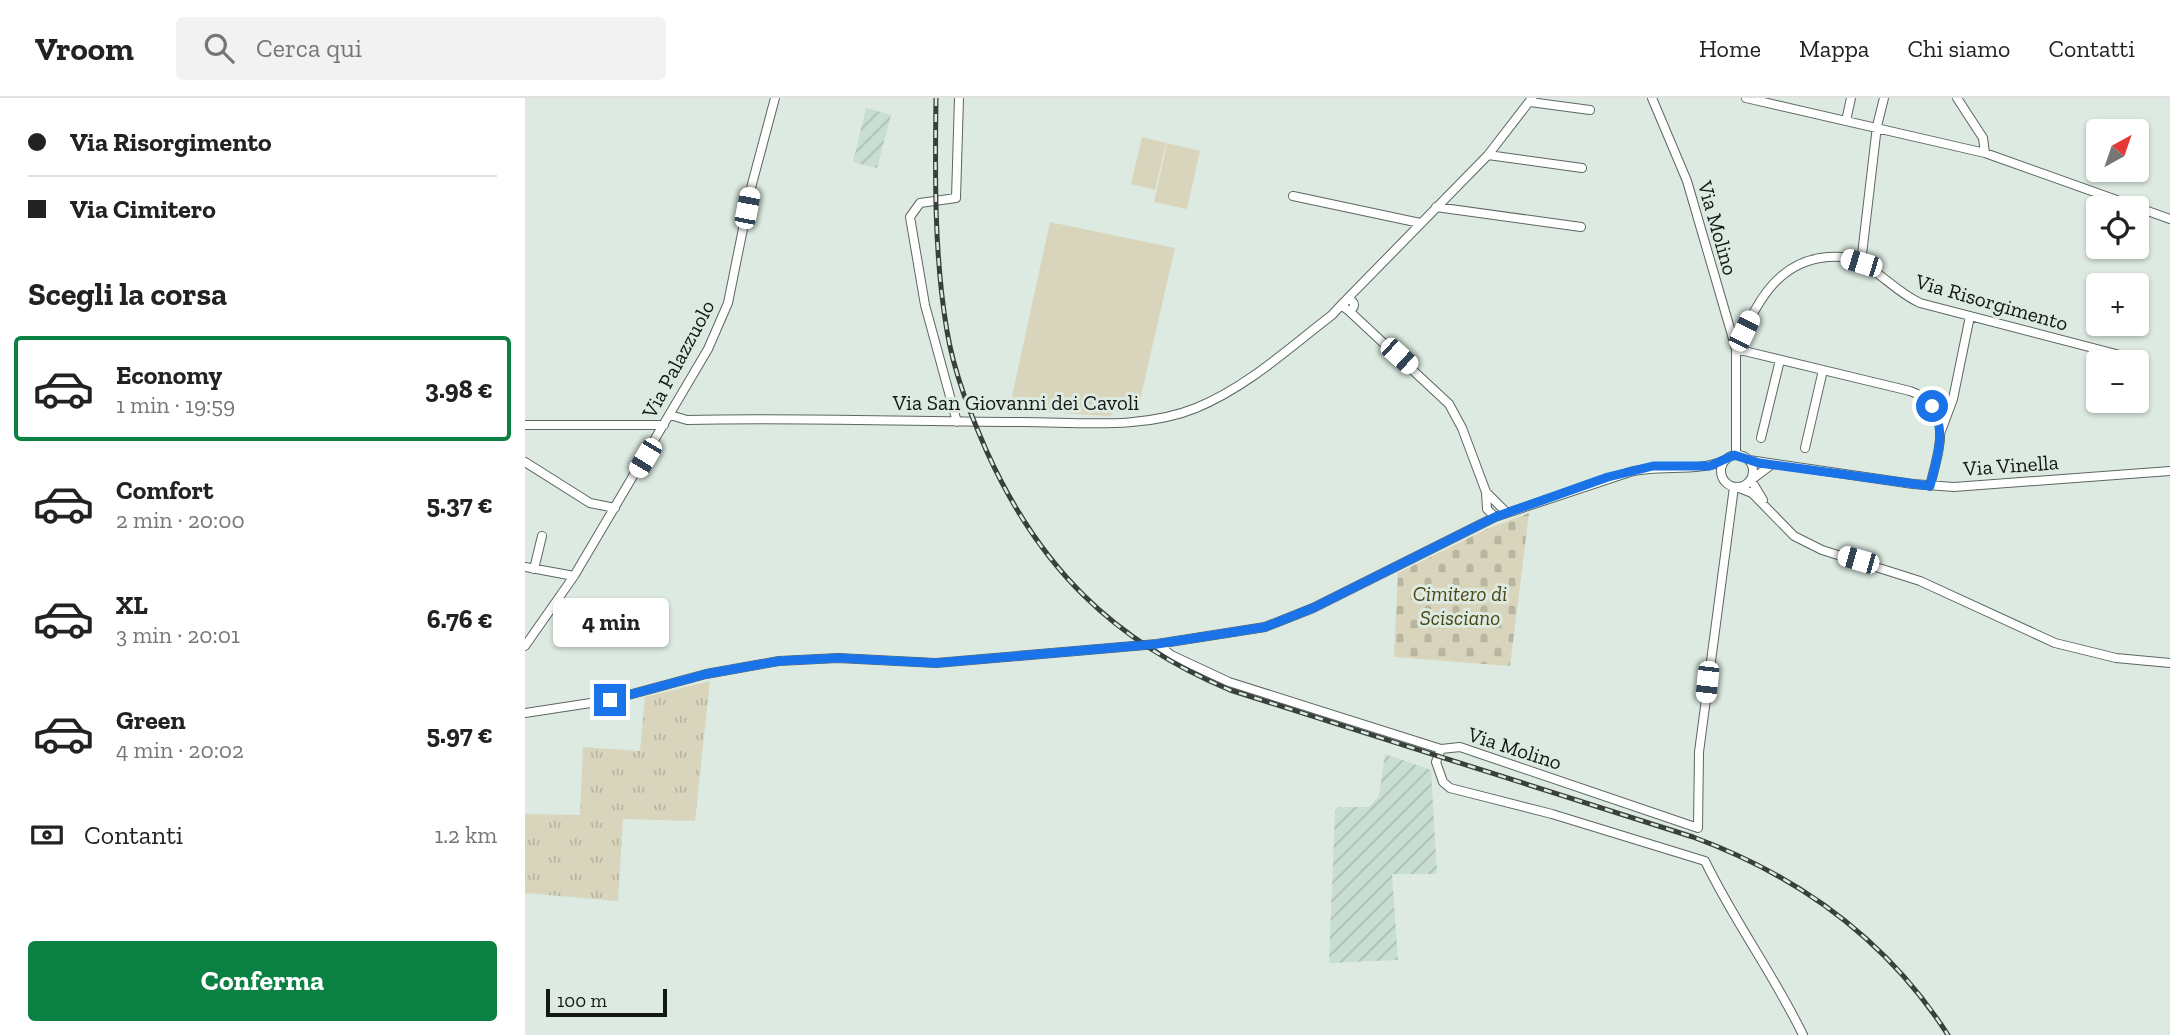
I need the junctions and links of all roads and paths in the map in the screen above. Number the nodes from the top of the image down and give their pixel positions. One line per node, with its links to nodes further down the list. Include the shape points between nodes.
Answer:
1 (775, 98): 29 (street, Via Palazzuolo, via 728,303)
2 (958, 98): 30 (street, via 956,198 920,203 910,216 930,328)
3 (1652, 98): 25 (street, Via Molino, via 1687,181)
4 (1746, 98): 10 (street)
5 (1784, 98): 10 (street)
6 (1851, 98): 12 (street)
7 (1884, 98): 13 (street)
8 (1957, 98): 14 (street, via 1983,138)
9 (1531, 100): 11 (street); 15 (street, Via San Giovanni dei Cavoli)
10 (1782, 108): 12 (street)
11 (1590, 110)
12 (1846, 121): 13 (street)
13 (1877, 126): 14 (street); 22 (street)
14 (1985, 153): 19 (street)
15 (1488, 155): 16 (street); 18 (street, Via San Giovanni dei Cavoli)
16 (1583, 168)
17 (1293, 196): 20 (street)
18 (1436, 207): 20 (street, Via San Giovanni dei Cavoli); 21 (street)
19 (2170, 219)
20 (1420, 223): 23 (street, Via San Giovanni dei Cavoli)
21 (1581, 227)
22 (1861, 263): 24 (street, Via Risorgimento, via 1907,297); 25 (street, Via Risorgimento, via 1832,256 1791,268 1761,299)
23 (1349, 305): 30 (street, Via San Giovanni dei Cavoli, via 1237,387 1195,408 1143,422); 49 (street, via 1449,404)
24 (1971, 316): 26 (street, Via Risorgimento); 33 (street)
25 (1736, 349): 27 (street); 36 (street, Via Molino)
26 (2101, 350)
27 (1780, 360): 28 (street); 34 (street)
28 (1823, 370): 33 (street, via 1919,394 1932,406); 35 (street)
29 (670, 415): 30 (street, Via San Giovanni dei Cavoli, via 687,420 807,417); 31 (street, Via Palazzuolo)
30 (957, 422)
31 (664, 425): 32 (street); 51 (street, Via Palazzuolo)
32 (526, 428)
33 (1941, 432): 41 (street)
34 (1761, 438)
35 (1805, 448)
36 (1736, 455): 37 (street); 38 (street)
37 (1725, 460): 42 (street); 44 (street)
38 (1749, 460): 40 (street, Via Vinella); 45 (street)
39 (525, 462): 51 (street, via 590,503)
40 (1771, 465): 45 (street); 46 (street, Via Vinella)
41 (1938, 466): 46 (street); 47 (street)
42 (1696, 467): 44 (street); 53 (street, via 1653,466)
43 (2170, 471): 47 (street, Via Vinella)
44 (1723, 480): 48 (street)
45 (1751, 480): 48 (street); 52 (street)
46 (1930, 486): 47 (street, Via Vinella)
47 (1945, 486)
48 (1736, 487): 52 (street, via 1752,493); 63 (street, Via Molino, via 1699,752 1698,828 1461,747)
49 (1486, 492): 50 (street); 53 (street)
50 (1487, 502): 54 (street); 55 (street)
51 (615, 508): 58 (street, Via Palazzuolo)
52 (1769, 512): 61 (street, via 1808,544 1920,581 2055,643 2116,658)
53 (1507, 513): 54 (street)
54 (1495, 517): 55 (street)
55 (1474, 529): 60 (street, via 1265,627)
56 (542, 536): 57 (street)
57 (528, 568): 58 (street)
58 (573, 576): 59 (street, Via Palazzuolo)
59 (526, 643)
60 (1157, 644): 62 (street, via 936,663 838,658 779,661 706,674 610,700); 63 (street, via 1229,682)
61 (2170, 663)
62 (525, 713)
63 (1441, 749): 64 (street, Via Molino, via 1436,756 1437,769 1450,788 1705,861)
64 (1803, 1035)

